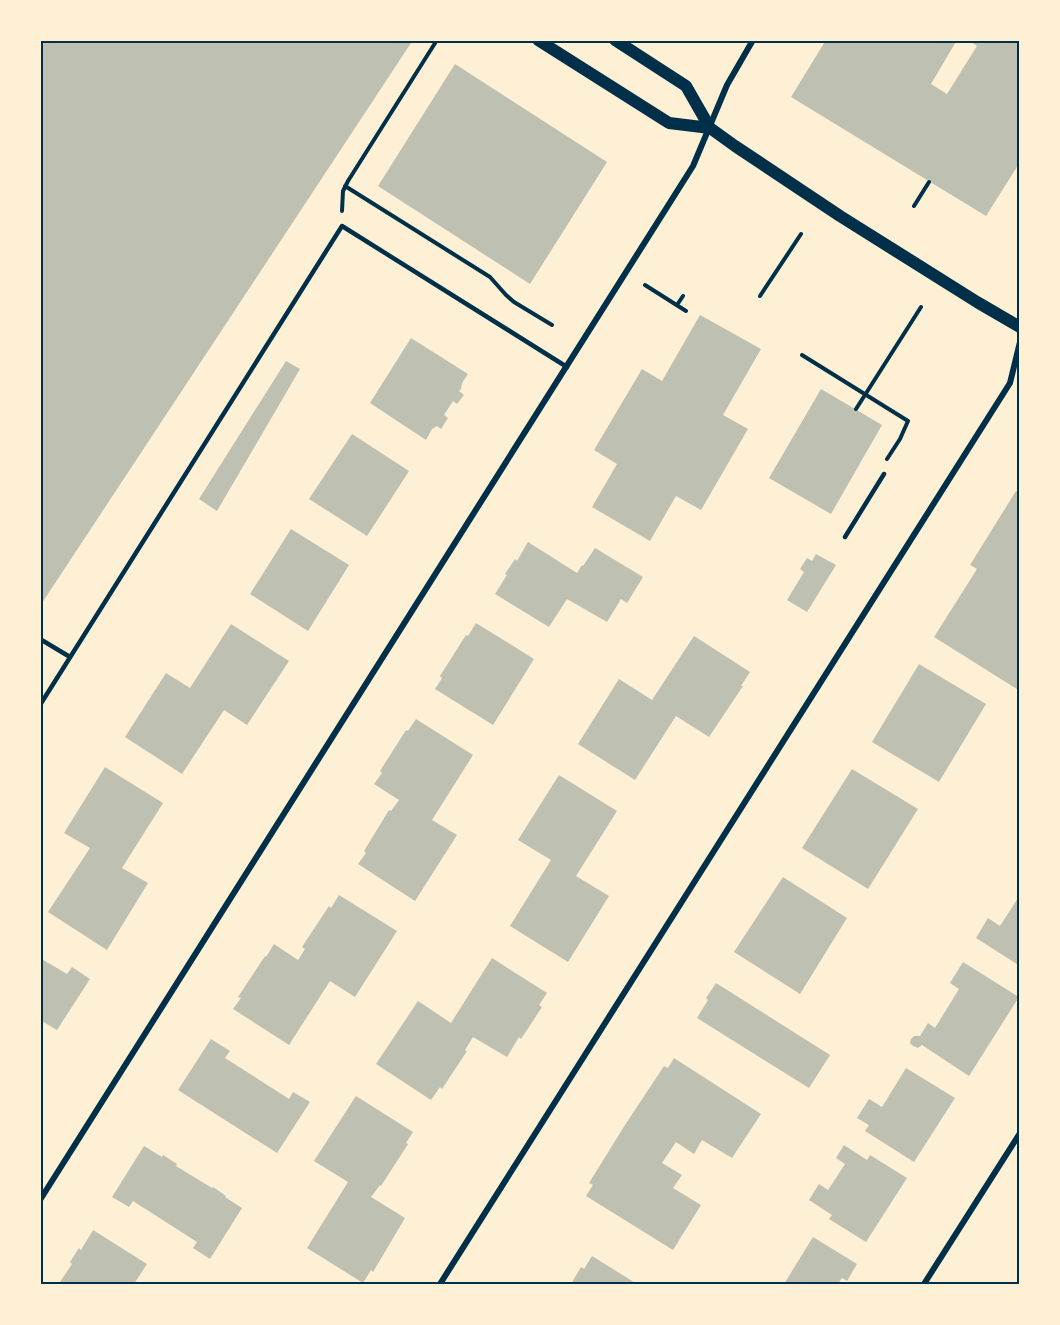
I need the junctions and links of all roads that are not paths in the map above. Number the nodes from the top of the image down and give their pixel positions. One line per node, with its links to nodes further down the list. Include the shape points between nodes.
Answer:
1 (538, 40): 4 (main road, via 669,123)
2 (615, 40): 4 (main road, via 686,86)
3 (753, 40): 4 (street, via 727,85)
4 (710, 128): 5 (main road, via 840,216); 7 (street, via 693,166)
5 (1020, 327)
6 (1020, 342): 15 (street, via 1010,383)
7 (567, 367): 11 (lane, via 342,226); 14 (street)
8 (884, 474): 9 (lane)
9 (845, 537)
10 (40, 639): 11 (lane)
11 (70, 657): 12 (lane)
12 (40, 705)
13 (1020, 1133): 16 (street)
14 (40, 1200)
15 (440, 1284)
16 (924, 1284)

